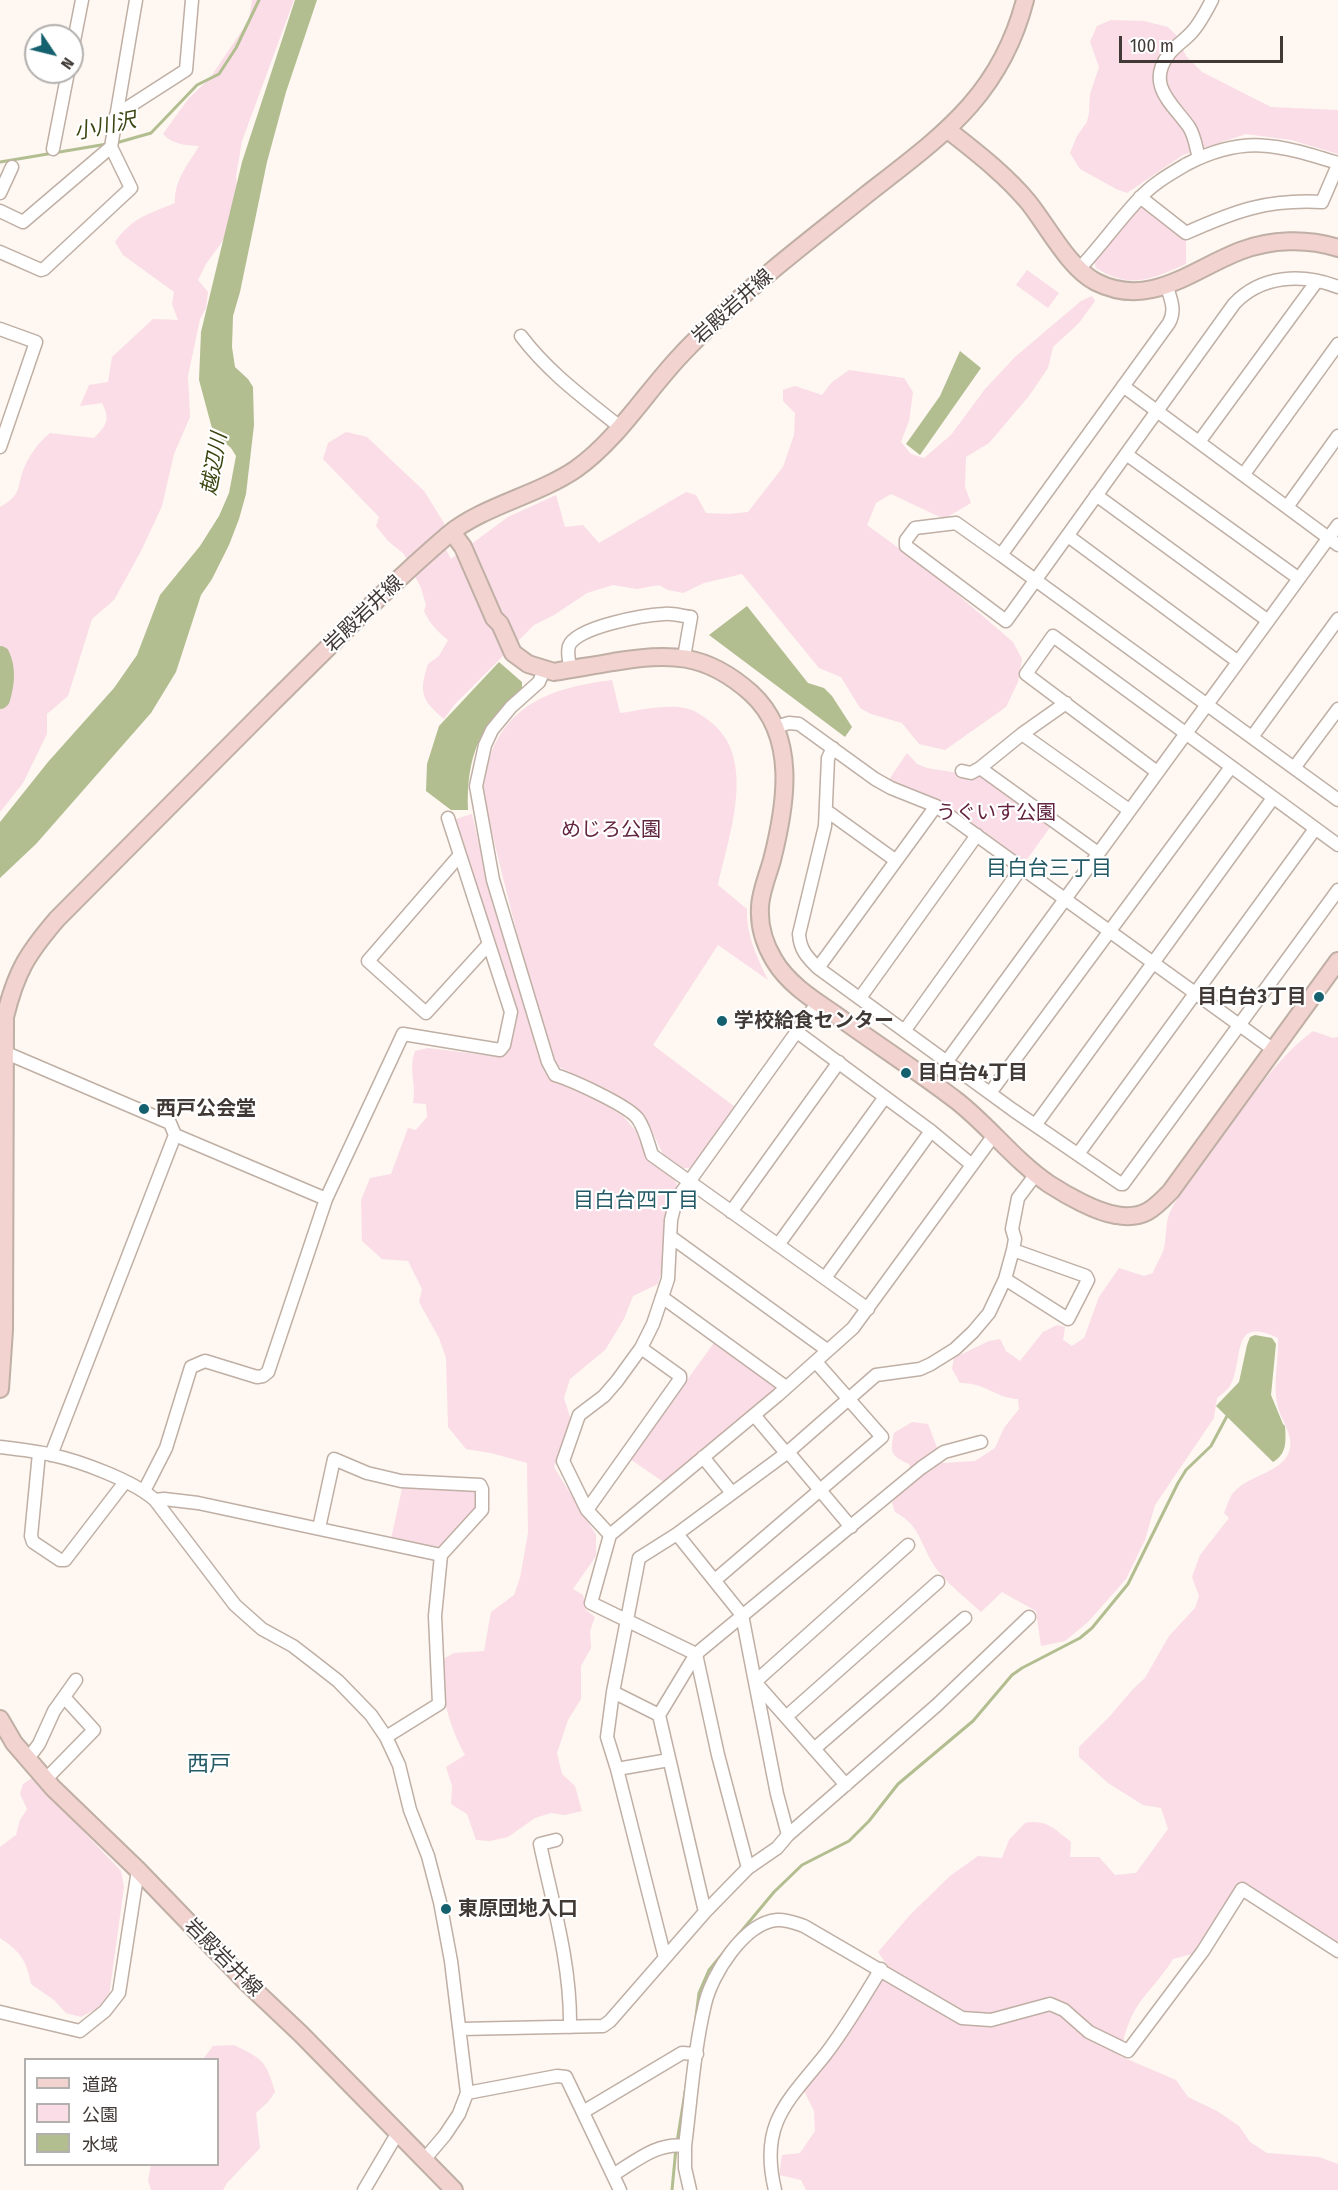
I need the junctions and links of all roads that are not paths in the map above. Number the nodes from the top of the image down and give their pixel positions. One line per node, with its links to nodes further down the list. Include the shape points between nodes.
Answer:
1 (82, 0): 6 (street)
2 (136, 0): 8 (street)
3 (192, 0): 8 (street, via 186,70)
4 (1025, 0): 9 (main road, 岩殿岩井線, via 995,73)
5 (1212, 0): 12 (street, via 1193,31 1169,54 1160,77 1162,92 1189,127)
6 (77, 24)
7 (66, 84): 11 (street)
8 (116, 115): 10 (street)
9 (948, 130): 20 (main road, via 1028,203); 29 (main road, 岩殿岩井線, via 719,318 681,355)
10 (111, 147): 17 (street, via 23,222); 19 (street, via 131,188 68,248 41,270)
11 (53, 149)
12 (1199, 158): 13 (street, via 1236,146 1260,145 1294,149); 16 (street, via 1167,175)
13 (1338, 164): 16 (street, via 1322,202 1293,200 1260,205 1185,233)
14 (10, 171): 15 (street, via 12,167)
15 (0, 193)
16 (1140, 197): 20 (street)
17 (0, 211)
18 (1338, 248): 22 (main road, via 1293,240 1263,244 1205,266)
19 (0, 252)
20 (1079, 269): 22 (main road, via 1096,282 1119,291)
21 (1317, 281): 23 (street); 28 (street, via 1270,280 1245,293); 31 (street)
22 (1167, 286): 27 (street, via 1173,315)
23 (1338, 287)
24 (0, 329): 32 (street, via 36,342)
25 (521, 336): 29 (street, via 554,374)
26 (1338, 344): 34 (street)
27 (1123, 386): 28 (street); 41 (street)
28 (1156, 412): 31 (street); 33 (street)
29 (620, 427): 38 (main road, 岩殿岩井線, via 600,449 564,477)
30 (1338, 436): 36 (street)
31 (1199, 442): 34 (street)
32 (0, 447)
33 (1126, 454): 35 (street); 42 (street)
34 (1244, 474): 36 (street)
35 (1096, 495): 39 (street); 45 (street)
36 (1287, 507): 40 (street)
37 (1338, 525): 40 (street)
38 (452, 532): 49 (main road, via 463,547 510,647 523,662); 83 (main road, 岩殿岩井線, via 330,645 57,920)
39 (1068, 536): 43 (street); 47 (street)
40 (1333, 541): 42 (street)
41 (1001, 555): 43 (street); 43 (street, via 956,523 915,528 906,540 906,546 1006,621)
42 (1298, 578): 45 (street)
43 (1035, 580): 51 (street)
44 (1338, 619): 56 (street)
45 (1267, 620): 47 (street)
46 (684, 657): 48 (main road, via 635,658); 48 (street, via 691,617 646,616 578,636 568,653); 53 (main road, via 736,680 754,696)
47 (1237, 662): 51 (street)
48 (571, 669): 49 (main road)
49 (544, 670): 104 (street, via 539,682 492,730 480,762 477,796 493,880 555,1076 608,1099 638,1118 652,1155)
50 (1066, 704): 54 (street, via 1026,674 1053,636); 55 (street); 62 (street)
51 (1207, 704): 54 (street); 56 (street)
52 (1338, 709): 60 (street)
53 (775, 728): 57 (street, via 799,724); 86 (main road, via 784,759 785,783 760,907 761,926 774,962 790,981)
54 (1186, 733): 58 (street); 62 (street)
55 (1022, 734): 59 (street); 66 (street)
56 (1252, 737): 60 (street)
57 (833, 748): 65 (street, via 891,788); 67 (street, via 828,758)
58 (1231, 766): 63 (street); 78 (street)
59 (980, 768): 61 (street, via 971,773); 72 (street)
60 (1294, 768): 64 (street)
61 (962, 771)
62 (1157, 772): 66 (street)
63 (1273, 798): 69 (street); 81 (street)
64 (1338, 800)
65 (936, 806): 70 (street); 74 (street)
66 (1130, 810): 72 (street)
67 (827, 812): 74 (street); 82 (street, via 799,934 805,955)
68 (448, 818): 73 (street)
69 (1315, 829): 71 (street); 84 (street)
70 (977, 835): 75 (street); 85 (street)
71 (1338, 845)
72 (1098, 853): 77 (street)
73 (459, 856): 79 (street); 79 (street, via 368,962 426,1012)
74 (895, 860): 82 (street)
75 (1022, 867): 77 (street); 88 (street)
76 (1338, 890): 87 (street)
77 (1066, 898): 78 (street); 92 (street)
78 (1110, 931): 81 (street); 94 (street)
79 (488, 945): 105 (street, via 511,1012 504,1045 500,1050 403,1034)
80 (1338, 961): 90 (main road)
81 (1154, 962): 84 (street); 97 (street)
82 (818, 968): 85 (street)
83 (5, 992): 91 (main road, 岩殿岩井線)
84 (1196, 993): 87 (street); 101 (street)
85 (860, 998): 88 (street)
86 (818, 1002): 89 (street); 100 (main road, via 958,1102)
87 (1239, 1024): 90 (street); 101 (street, via 1123,1184)
88 (905, 1030): 92 (street)
89 (797, 1032): 93 (street); 104 (street)
90 (1274, 1050): 103 (main road, via 1154,1209 1131,1216 1102,1212)
91 (4, 1052): 96 (main road, 岩殿岩井線); 99 (street, via 170,1123)
92 (947, 1061): 94 (street)
93 (839, 1062): 95 (street); 106 (street)
94 (990, 1094): 97 (street)
95 (885, 1097): 98 (street); 108 (street)
96 (3, 1105): 118 (main road, 岩殿岩井線, via 4,1330)
97 (1036, 1124): 101 (street)
98 (932, 1131): 102 (street); 110 (street)
99 (176, 1135): 105 (street); 124 (street)
100 (994, 1135): 102 (street); 103 (main road)
101 (1078, 1154)
102 (972, 1165): 113 (street)
103 (1036, 1174): 109 (street, via 1018,1198 1012,1229)
104 (688, 1181): 106 (street); 107 (street, via 676,1200)
105 (327, 1199): 128 (street, via 268,1372 257,1377 205,1361 191,1367 166,1448)
106 (731, 1212): 108 (street)
107 (670, 1237): 112 (street, via 668,1279); 115 (street)
108 (778, 1245): 110 (street)
109 (1013, 1250): 111 (street); 111 (street, via 1088,1280 1068,1318)
110 (825, 1278): 113 (street)
111 (1005, 1279): 119 (street, via 989,1313 955,1349 920,1369 876,1375)
112 (662, 1297): 114 (street); 117 (street)
113 (868, 1309): 115 (street)
114 (641, 1348): 131 (street, via 604,1396 579,1416 563,1461); 131 (street, via 680,1379)
115 (827, 1350): 116 (street)
116 (816, 1362): 117 (street); 119 (street)
117 (786, 1387): 120 (street)
118 (0, 1389)
119 (848, 1400): 123 (street); 127 (street, via 882,1437)
120 (754, 1415): 123 (street); 125 (street)
121 (981, 1442): 132 (street, via 944,1452)
122 (0, 1447): 124 (street)
123 (787, 1452): 127 (street); 129 (street)
124 (45, 1454): 126 (street); 126 (street, via 31,1536 33,1542 60,1560 64,1560)
125 (703, 1457): 129 (street); 135 (street)
126 (125, 1482): 128 (street)
127 (818, 1490): 132 (street); 138 (street)
128 (144, 1491): 130 (street)
129 (732, 1494): 134 (street)
130 (155, 1500): 133 (street, via 198,1503); 152 (street, via 235,1605 262,1629 293,1646 338,1681)
131 (587, 1510): 135 (street)
132 (850, 1527): 140 (street)
133 (319, 1528): 137 (street); 137 (street, via 334,1459 367,1473 401,1481 480,1485 482,1510)
134 (677, 1534): 138 (street); 143 (street, via 639,1558)
135 (609, 1535): 143 (street, via 591,1603)
136 (908, 1545): 146 (street)
137 (441, 1555): 152 (street, via 435,1617 439,1704)
138 (715, 1580): 140 (street)
139 (939, 1582): 150 (street)
140 (742, 1615): 144 (street); 146 (street)
141 (1029, 1617): 158 (street)
142 (965, 1618): 153 (street)
143 (627, 1620): 144 (street); 147 (street)
144 (696, 1654): 149 (street); 161 (street)
145 (76, 1680): 148 (street)
146 (756, 1682): 150 (street); 159 (street)
147 (613, 1692): 149 (street); 156 (street, via 607,1737)
148 (64, 1696): 154 (street); 157 (street, via 94,1730)
149 (658, 1715): 155 (street)
150 (787, 1716): 153 (street)
151 (0, 1719): 154 (main road, 岩殿岩井線)
152 (386, 1737): 169 (street, via 399,1765 437,1891)
153 (814, 1749): 158 (street)
154 (27, 1760): 157 (main road, 岩殿岩井線)
155 (669, 1760): 156 (street); 163 (street)
156 (617, 1769): 165 (street)
157 (46, 1779): 162 (main road, 岩殿岩井線)
158 (846, 1785): 159 (street)
159 (788, 1835): 161 (street, via 777,1848)
160 (556, 1840): 168 (street, via 540,1844 563,1946 571,1998)
161 (748, 1868): 163 (street)
162 (138, 1870): 167 (street, via 119,1993 105,2011 80,2031); 173 (main road, 岩殿岩井線)
163 (705, 1912): 165 (street)
164 (1338, 1951): 166 (street, via 1242,1889 1203,1951 1128,2051 1089,2032 1064,2010 1050,2004 991,2020 962,2018)
165 (665, 1958): 168 (street, via 610,2021 603,2026)
166 (881, 1969): 170 (street, via 791,1921 778,1920 752,1928 717,1975 705,2002); 181 (street, via 842,2032 779,2116 770,2144)
167 (0, 2012)
168 (570, 2027): 169 (street)
169 (460, 2029): 171 (street)
170 (697, 2054): 172 (street, via 682,2054); 174 (street)
171 (467, 2093): 172 (street, via 566,2077); 175 (street, via 459,2114)
172 (583, 2112): 176 (street)
173 (397, 2134): 175 (main road, 岩殿岩井線); 177 (street)
174 (685, 2146): 176 (street, via 671,2144 658,2148); 180 (street)
175 (423, 2161): 178 (main road, 岩殿岩井線)
176 (613, 2175): 179 (street)
177 (364, 2190)
178 (454, 2190)
179 (620, 2190)
180 (690, 2190)
181 (775, 2190)

